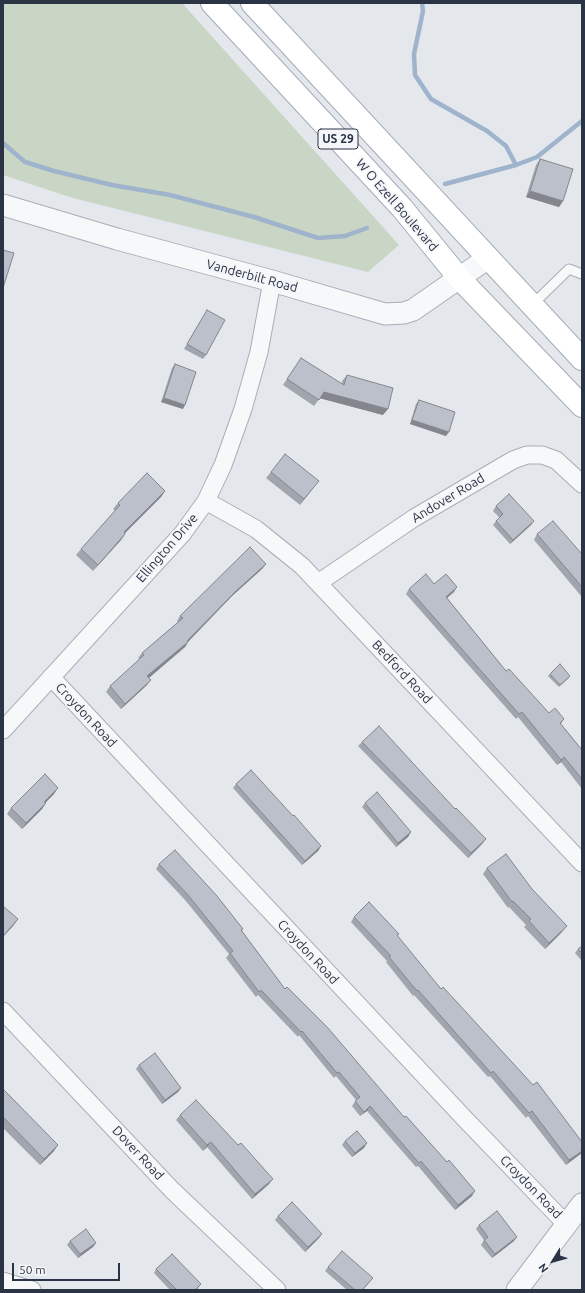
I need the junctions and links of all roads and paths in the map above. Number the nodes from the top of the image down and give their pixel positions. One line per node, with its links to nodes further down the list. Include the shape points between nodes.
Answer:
1 (212, 3): 6 (main road, W O Ezell Boulevard / US 29, via 402,208)
2 (252, 3): 4 (main road, US 29)
3 (3, 205): 7 (street, Vanderbilt Road)
4 (488, 258): 6 (street, Vanderbilt Road); 8 (main road, US 29)
5 (582, 274): 8 (lane, via 568,269)
6 (460, 279): 7 (street, Vanderbilt Road, via 413,310 395,314 385,314); 10 (main road, W O Ezell Boulevard / US 29)
7 (272, 281): 12 (street, Ellington Drive, via 259,352 243,409 223,465)
8 (532, 305): 9 (main road, US 29)
9 (582, 359)
10 (582, 406)
11 (582, 484): 13 (street, Andover Road, via 556,460 542,455 527,455 513,460 414,518)
12 (206, 501): 13 (street, Bedford Road, via 256,529 302,566); 14 (street, Ellington Drive, via 183,533)
13 (318, 583): 16 (street, Bedford Road)
14 (51, 678): 15 (street, Ellington Drive); 18 (street, Croydon Road, via 460,1114)
15 (3, 730)
16 (582, 863)
17 (3, 1011): 21 (street, Dover Road, via 172,1190)
18 (577, 1214): 22 (street)
19 (3, 1281): 20 (street)
20 (32, 1290)
21 (277, 1290)
22 (517, 1290)

